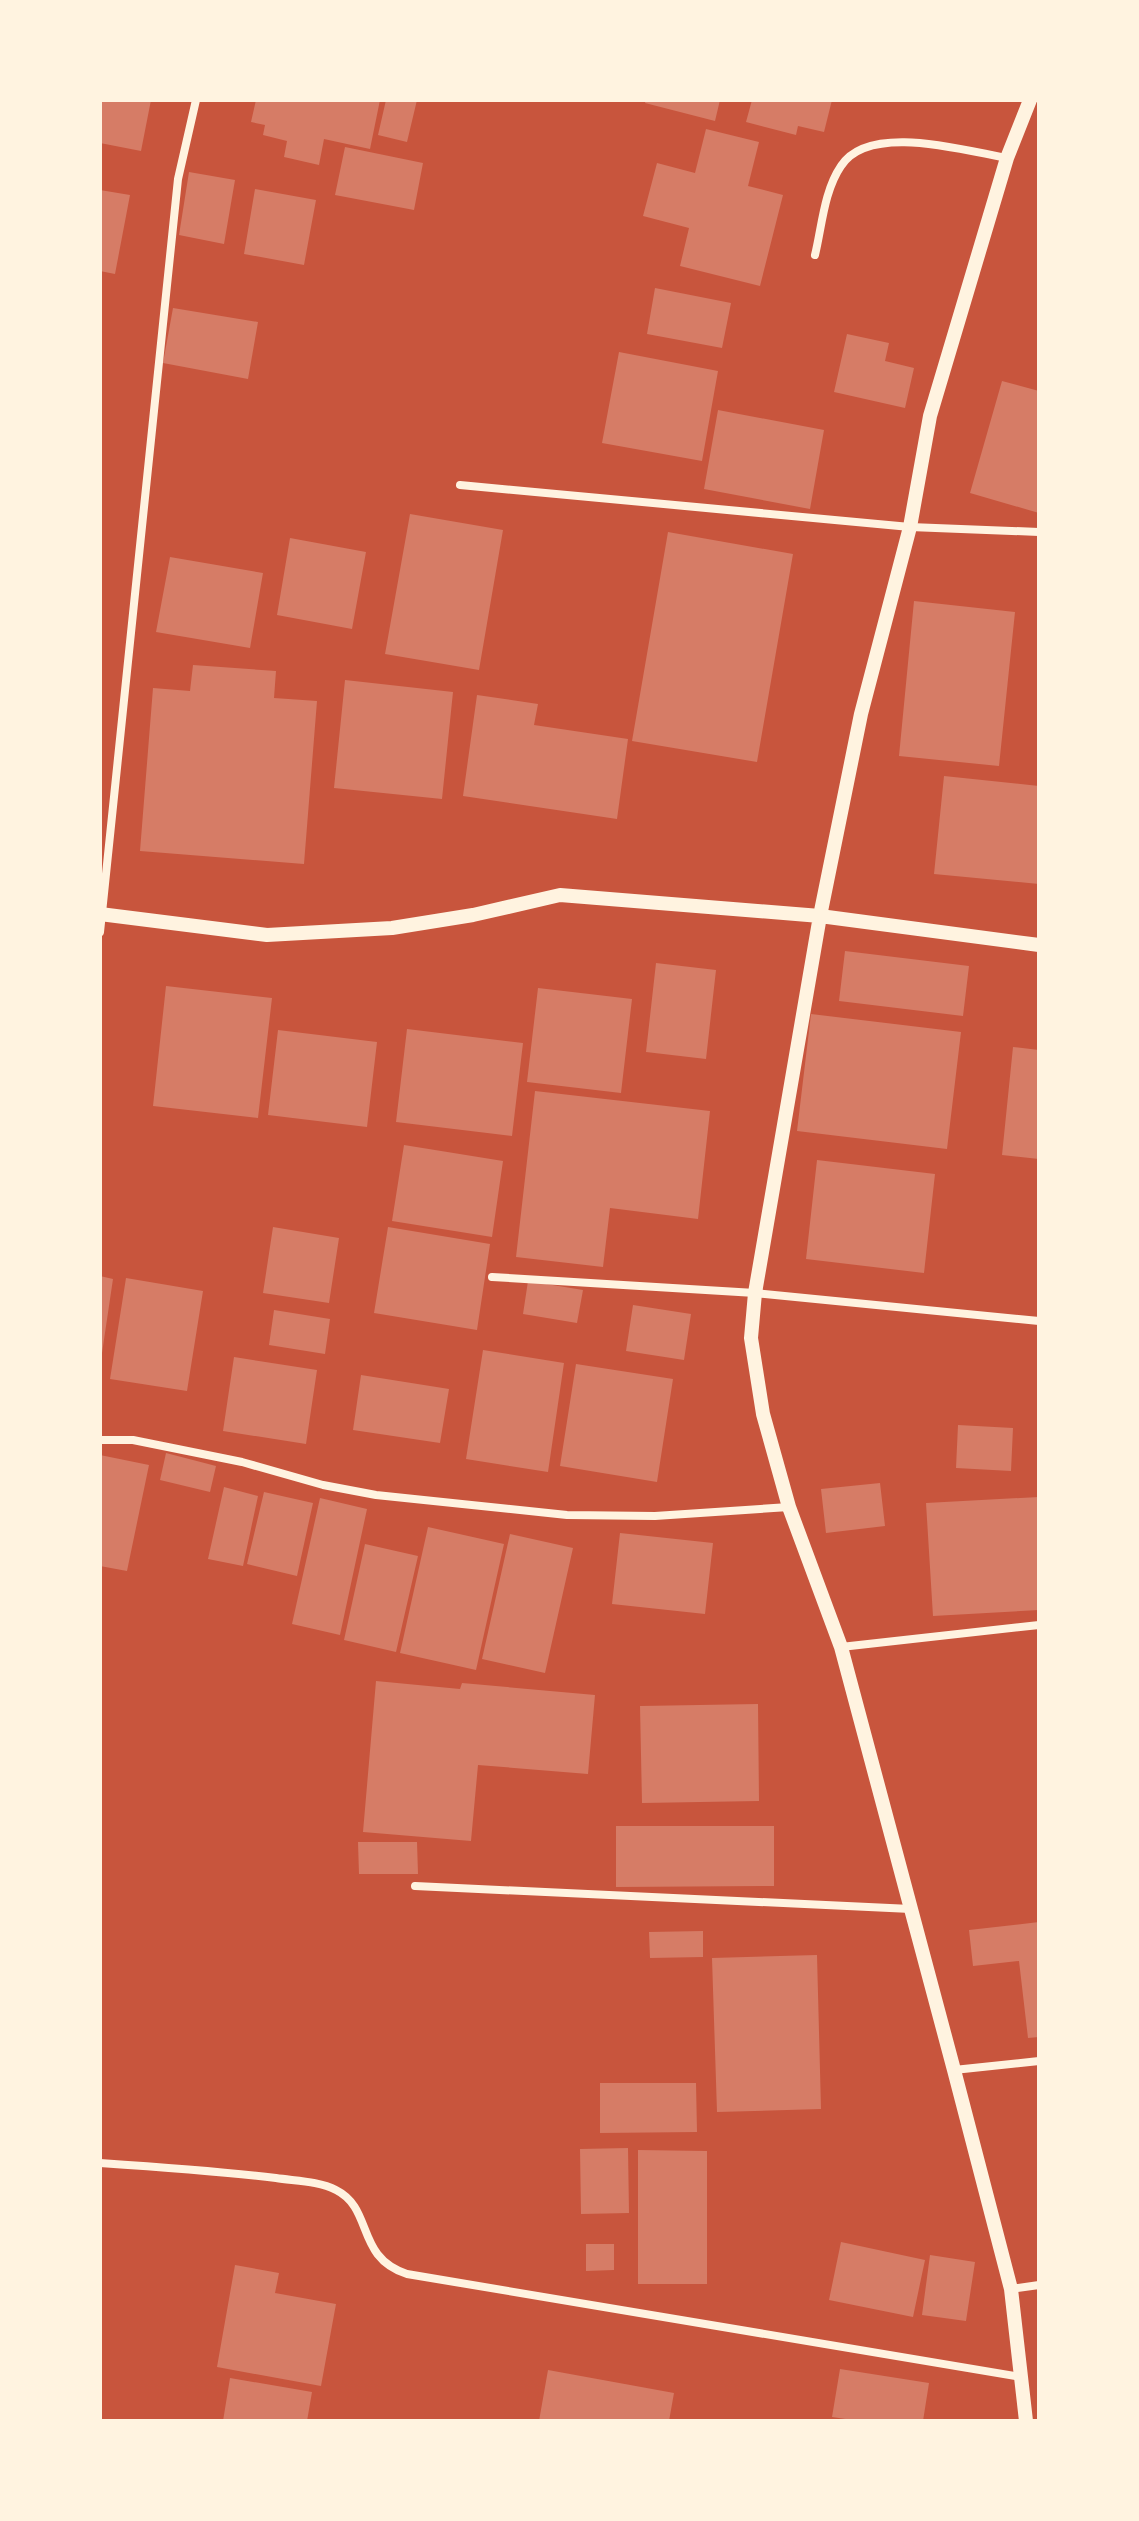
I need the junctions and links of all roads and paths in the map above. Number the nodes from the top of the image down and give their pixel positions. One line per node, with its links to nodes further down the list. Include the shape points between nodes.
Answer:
1 (196, 100): 8 (street, via 178,179)
2 (1030, 100): 3 (street)
3 (1007, 158): 4 (street, via 926,143 880,142 861,150 842,163 829,191); 6 (street, via 930,416)
4 (815, 255)
5 (460, 485): 6 (street)
6 (910, 527): 7 (street); 9 (street, via 861,714)
7 (1039, 532)
8 (101, 914): 9 (street, via 267,935 392,928 560,895); 10 (street)
9 (820, 916): 11 (street); 13 (street)
10 (100, 932)
11 (1039, 945)
12 (492, 1277): 13 (street)
13 (755, 1293): 14 (street); 16 (street, via 754,1369)
14 (1039, 1321)
15 (100, 1440): 16 (street, via 133,1440 376,1495 552,1514 655,1516)
16 (789, 1507): 18 (street)
17 (1039, 1625): 18 (street)
18 (841, 1647): 20 (street)
19 (415, 1886): 20 (street)
20 (911, 1909): 22 (street)
21 (1039, 2061): 22 (street)
22 (954, 2070): 25 (street)
23 (100, 2163): 26 (street, via 216,2171 337,2190 354,2204 376,2255 391,2269 407,2274)
24 (1039, 2285): 25 (street)
25 (1011, 2289): 26 (street)
26 (1021, 2377): 27 (street)
27 (1026, 2421)

